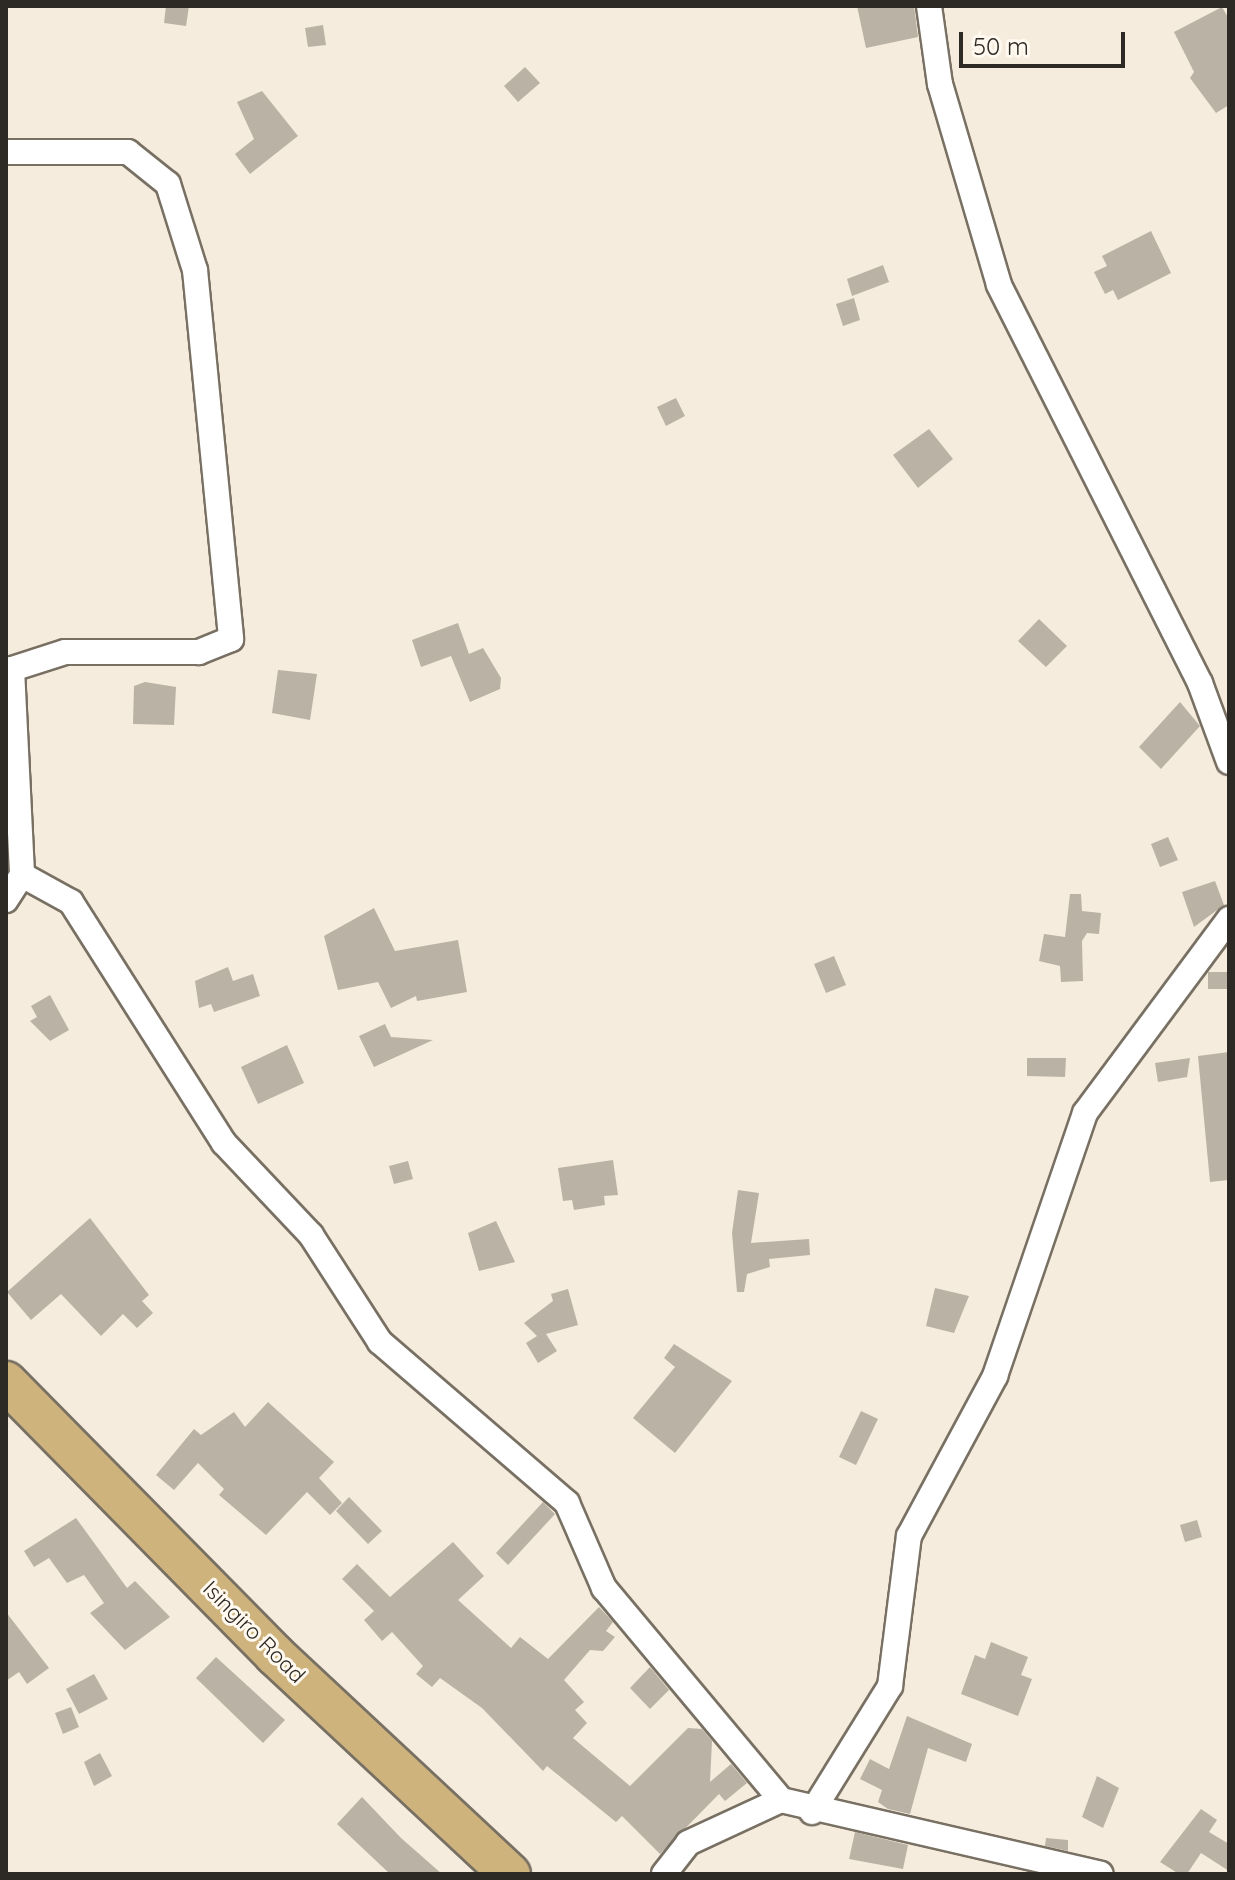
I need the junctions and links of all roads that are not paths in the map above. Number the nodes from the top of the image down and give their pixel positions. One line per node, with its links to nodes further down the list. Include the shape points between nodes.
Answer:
1 (929, 6): 3 (street, via 940,84 999,285 1200,683)
2 (6, 152): 4 (street, via 128,152 168,184 195,270 231,639 199,652 65,652 12,669)
3 (1229, 762)
4 (22, 875): 5 (street); 8 (street, via 71,902 224,1143 311,1235 380,1342 567,1503 604,1588)
5 (6, 900)
6 (1229, 919): 9 (street, via 1085,1113 995,1376 909,1536 890,1686)
7 (6, 1382): 10 (main road, Isingiro Road, via 275,1655)
8 (781, 1800): 9 (street); 11 (street, via 688,1843)
9 (812, 1812): 12 (street)
10 (510, 1874)
11 (664, 1874)
12 (1101, 1874)

